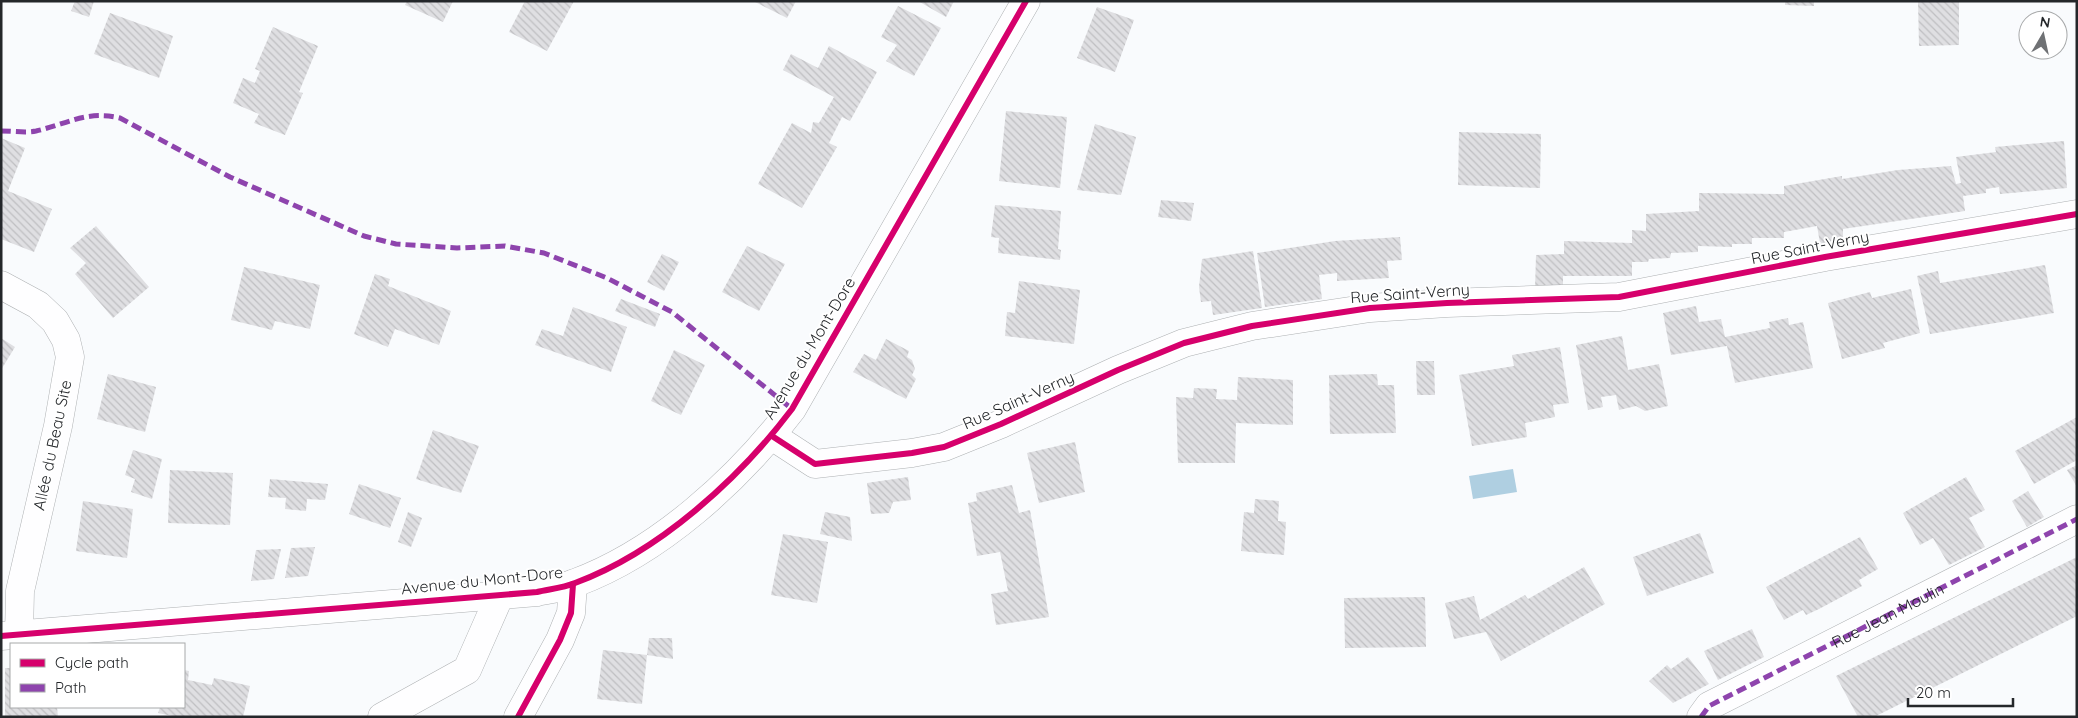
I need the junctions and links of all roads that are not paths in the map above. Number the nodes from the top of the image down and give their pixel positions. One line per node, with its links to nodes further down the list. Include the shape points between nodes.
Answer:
1 (1026, 1): 4 (street, Avenue du Mont-Dore, via 792,409)
2 (2077, 214): 4 (street, Rue Saint-Verny, via 1826,257 1619,298 1370,308 1252,326 1184,343 1001,424 944,447 912,453 815,464)
3 (1, 285): 8 (street, Allée du Beau Site, via 38,305 55,321 66,340 70,357 58,426)
4 (772, 436): 6 (street, Avenue du Mont-Dore, via 716,492 647,547)
5 (2077, 519): 11 (street, Rue Jean Moulin, via 1709,706)
6 (573, 584): 7 (street, Avenue du Mont-Dore, via 537,592); 10 (street, via 571,613 560,640)
7 (500, 595): 8 (street, Avenue du Mont-Dore); 9 (street, via 467,670)
8 (10, 636)
9 (382, 717)
10 (518, 717)
11 (1701, 717)

